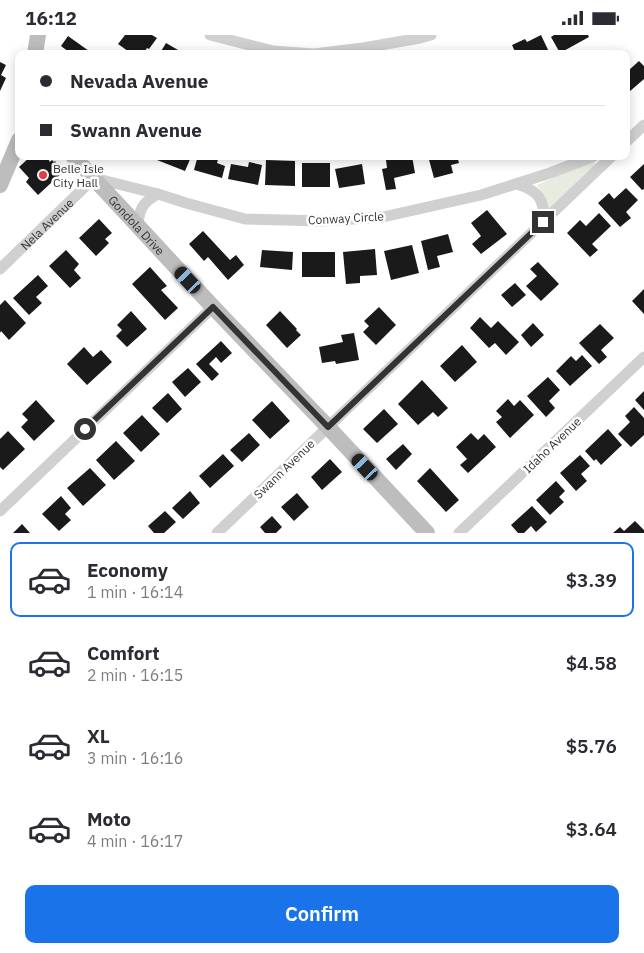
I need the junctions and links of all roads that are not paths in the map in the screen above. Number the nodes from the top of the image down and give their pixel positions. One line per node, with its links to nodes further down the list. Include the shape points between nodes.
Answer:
1 (38, 35): 4 (street)
2 (210, 35): 5 (street)
3 (431, 35): 6 (street)
4 (36, 50)
5 (269, 50)
6 (353, 50)
7 (644, 125): 8 (street)
8 (630, 137)
9 (15, 149): 15 (street)
10 (77, 160): 13 (street, Gondola Drive)
11 (584, 160): 14 (street, Conway Circle)
12 (608, 160): 17 (street, Swann Avenue)
13 (94, 179): 16 (street, Conway Circle); 18 (street, Gondola Drive); 19 (street, Nela Avenue)
14 (517, 184): 16 (street, Conway Circle, via 383,217 322,221 245,219); 17 (street, via 537,193 544,210)
15 (0, 185)
16 (158, 194): 18 (street, via 142,206)
17 (543, 222): 22 (street, Swann Avenue)
18 (138, 226): 20 (street, Gondola Drive)
19 (0, 269)
20 (213, 307): 22 (street, Gondola Drive); 23 (street)
21 (644, 357): 26 (street, Idaho Avenue)
22 (328, 427): 24 (street, Swann Avenue); 25 (street, Gondola Drive)
23 (0, 511)
24 (217, 533)
25 (427, 533)
26 (459, 533)

